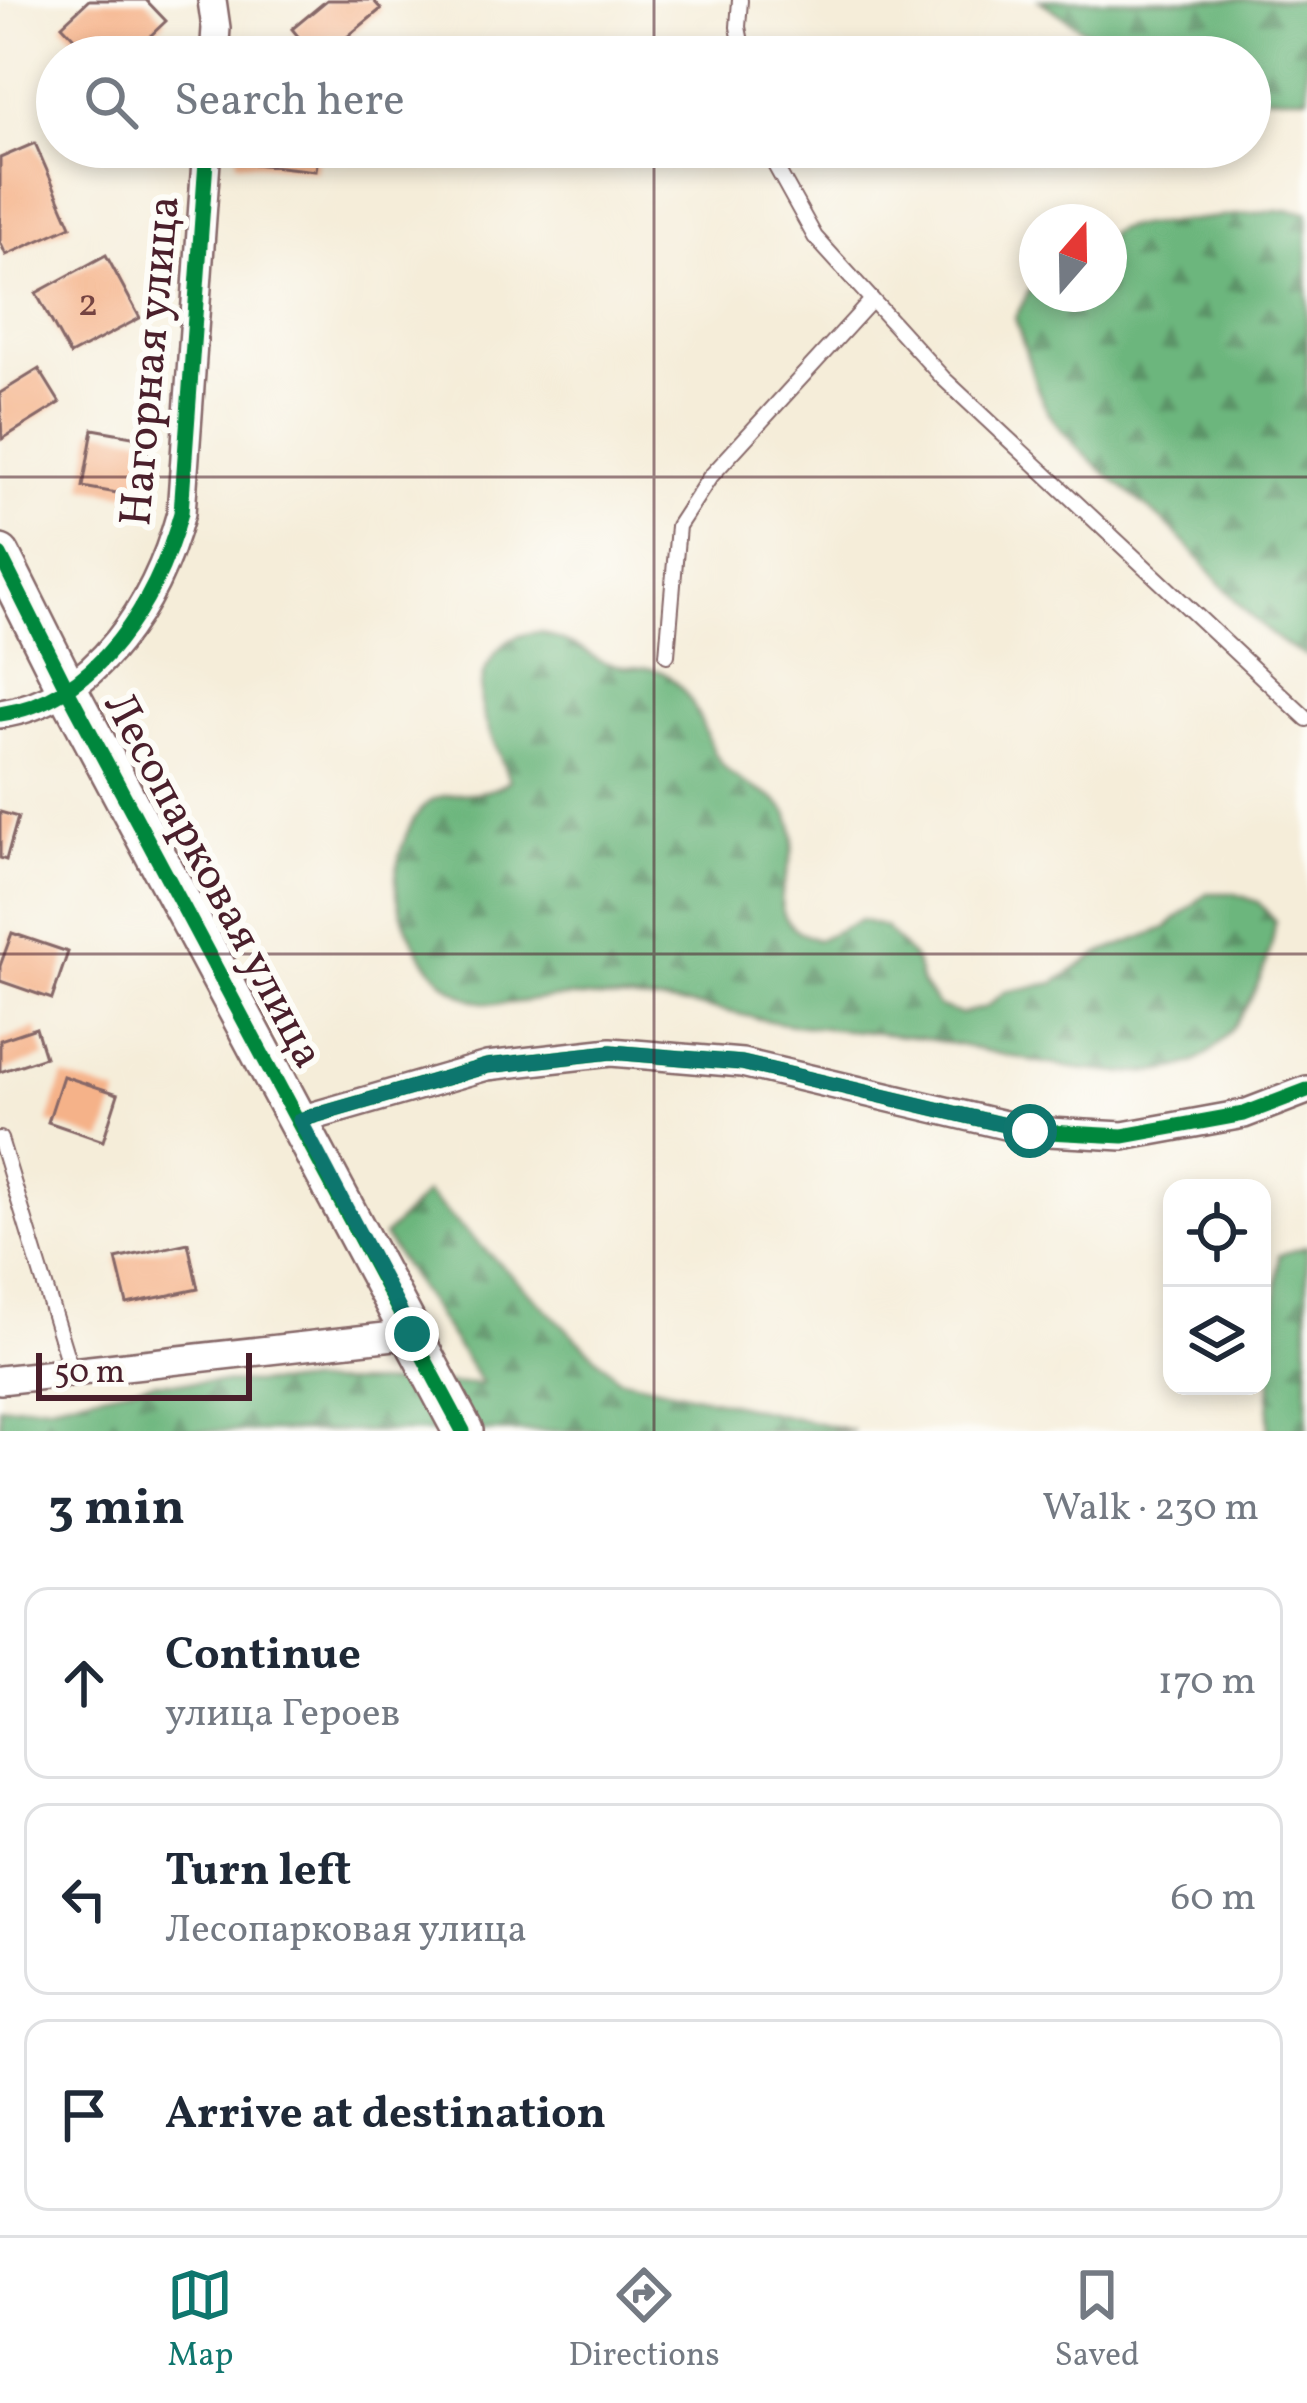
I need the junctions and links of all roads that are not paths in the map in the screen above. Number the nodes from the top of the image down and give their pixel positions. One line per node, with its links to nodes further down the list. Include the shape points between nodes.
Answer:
1 (212, 0): 3 (street)
2 (740, 0): 4 (lane)
3 (215, 36)
4 (740, 36)
5 (206, 168): 10 (street, Нагорная улица, via 181,513 145,603)
6 (777, 168): 7 (lane, via 815,237)
7 (872, 300): 9 (lane, via 710,477 678,526); 12 (lane, via 943,378)
8 (0, 555): 10 (street, Лесопарковая улица)
9 (668, 655)
10 (68, 691): 11 (street); 14 (street, Лесопарковая улица)
11 (0, 714)
12 (1307, 719)
13 (1307, 1090): 14 (street, via 1244,1114 1123,1136 1030,1131 742,1063 611,1052 487,1066)
14 (300, 1120): 16 (street, Лесопарковая улица)
15 (0, 1138): 17 (lane)
16 (412, 1334): 17 (street); 19 (street, Лесопарковая улица)
17 (72, 1374): 18 (street)
18 (0, 1380)
19 (463, 1431)

